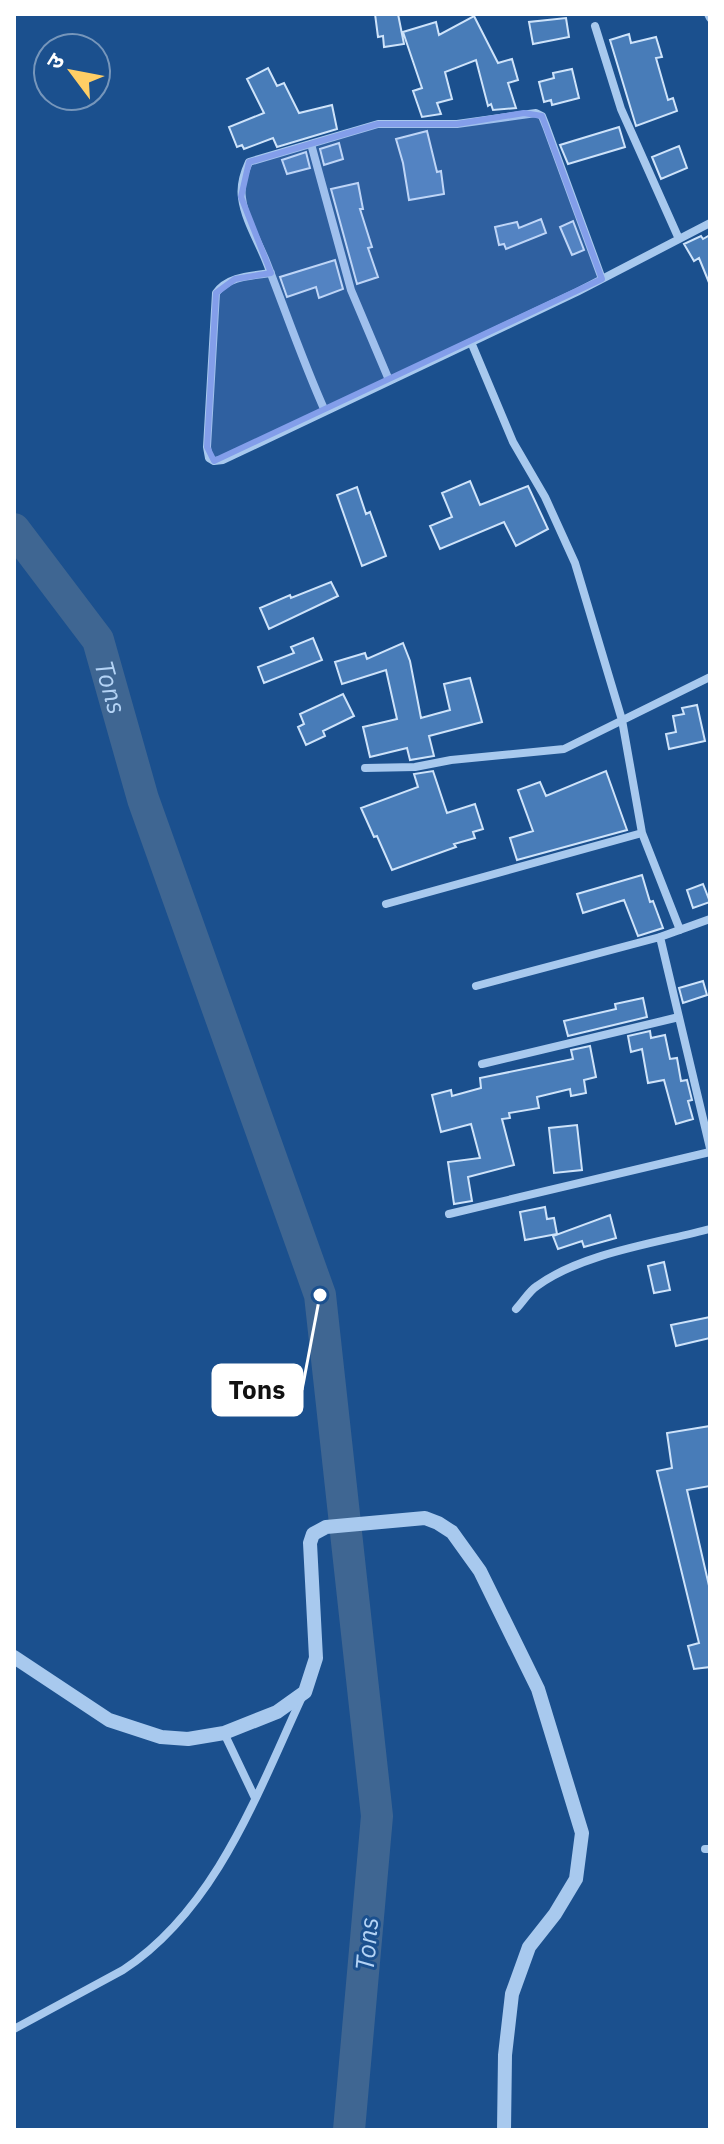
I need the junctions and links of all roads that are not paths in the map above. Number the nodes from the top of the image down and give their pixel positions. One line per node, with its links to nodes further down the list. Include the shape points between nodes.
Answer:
1 (595, 26): 4 (street, via 621,109)
2 (311, 144): 5 (street, via 249,162 244,173 241,197); 6 (street, via 378,124 457,124 536,113 546,126); 8 (street, via 351,290)
3 (710, 223): 4 (street)
4 (679, 239): 6 (street)
5 (271, 273): 9 (street); 9 (street, via 223,283 216,293 209,458 223,460)
6 (602, 279): 7 (street)
7 (471, 342): 8 (street); 11 (street, via 513,442 575,563)
8 (389, 380): 9 (street)
9 (325, 411)
10 (710, 677): 11 (street)
11 (622, 720): 12 (street, via 551,751); 13 (street)
12 (365, 768)
13 (642, 833): 14 (street); 16 (street)
14 (386, 904)
15 (710, 919): 16 (street)
16 (680, 930): 17 (street)
17 (660, 937): 18 (street); 19 (street)
18 (476, 986)
19 (679, 1017): 20 (street); 21 (street)
20 (482, 1064)
21 (710, 1150): 22 (street)
22 (449, 1214)
23 (710, 1229): 24 (street, via 633,1246 556,1274 534,1287)
24 (516, 1309)
25 (14, 1657): 27 (street, via 109,1720 161,1737)
26 (305, 1692): 27 (street, via 277,1712); 28 (street); 30 (street, via 316,1658 313,1534 326,1527 425,1518 452,1532 480,1571 538,1689 582,1833 576,1879 529,1947 512,1994)
27 (224, 1733): 28 (street)
28 (255, 1798): 29 (street, via 212,1878 160,1941 123,1970)
29 (14, 2029)
30 (504, 2130)

